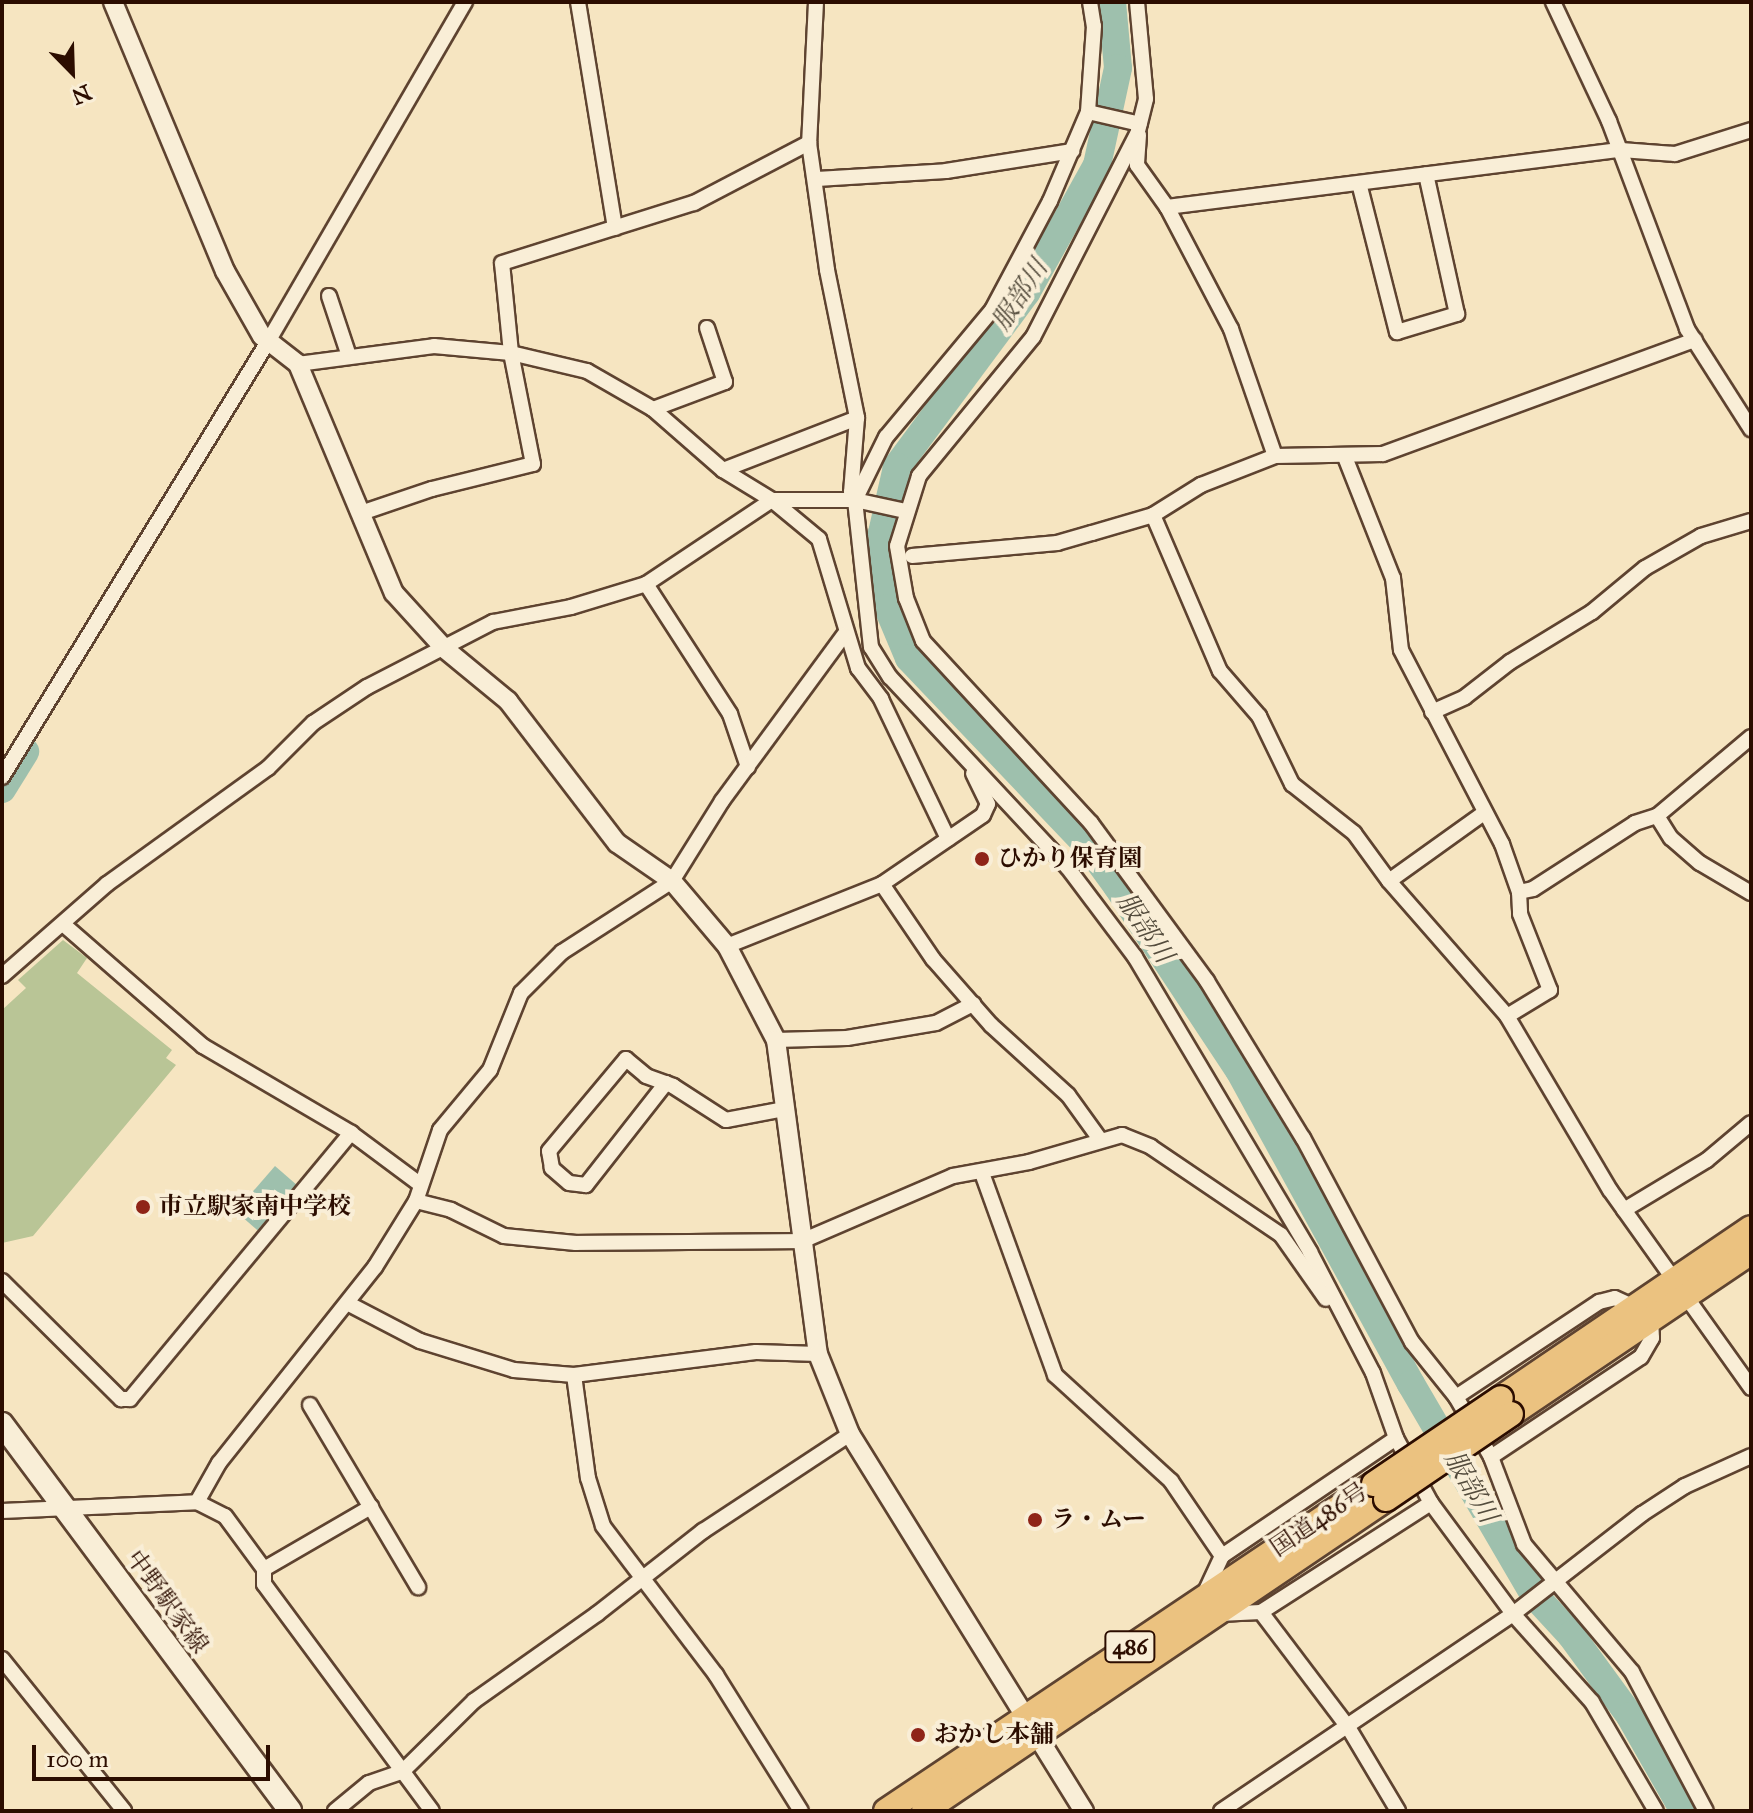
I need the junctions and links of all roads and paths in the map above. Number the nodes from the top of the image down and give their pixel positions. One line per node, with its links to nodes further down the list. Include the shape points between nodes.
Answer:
1 (113, 2): 21 (street, via 225,271)
2 (465, 2): 21 (street)
3 (578, 2): 18 (street)
4 (816, 2): 11 (street)
5 (1090, 2): 8 (street)
6 (1137, 2): 9 (street, via 1146,99)
7 (1553, 2): 12 (street)
8 (1090, 114): 9 (street); 13 (street)
9 (1136, 126): 17 (street, via 1137,165); 34 (street, via 1033,337 919,476)
10 (1751, 130): 12 (street, via 1675,154)
11 (809, 143): 15 (street); 18 (street, via 694,203)
12 (1621, 150): 14 (street); 22 (street)
13 (1072, 151): 15 (street, via 946,171); 33 (street, via 992,310 886,437)
14 (1426, 174): 16 (street); 16 (street, via 1457,314 1397,332)
15 (817, 179): 27 (street, via 827,270)
16 (1359, 183): 17 (street)
17 (1167, 207): 29 (street, via 1231,329)
18 (615, 228): 23 (street, via 502,263)
19 (329, 296): 24 (street)
20 (707, 328): 26 (street, via 725,382)
21 (269, 340): 25 (street); 47 (street)
22 (1695, 340): 28 (street); 30 (street, via 1415,445)
23 (511, 353): 24 (street, via 434,346); 26 (street, via 587,371); 35 (street, via 533,464)
24 (349, 356): 25 (street)
25 (298, 364): 35 (street)
26 (653, 409): 31 (street)
27 (857, 418): 31 (street); 33 (street, via 851,492)
28 (1751, 429)
29 (1275, 456): 30 (street); 36 (street, via 1201,485)
30 (1345, 457): 43 (street, via 1393,578 1401,650)
31 (723, 470): 32 (street)
32 (772, 500): 33 (street); 39 (street); 41 (street, via 819,539)
33 (859, 502): 34 (street); 45 (street, via 871,647 890,677)
34 (905, 511): 38 (street, via 906,546); 40 (street, via 897,546)
35 (361, 513): 42 (street, via 394,593)
36 (1153, 515): 38 (street, via 1057,543); 52 (street, via 1220,671 1259,716 1292,784 1354,833)
37 (1751, 521): 43 (street, via 1701,536 1645,568 1592,612 1510,662 1465,697)
38 (912, 556): 40 (street)
39 (646, 584): 42 (street, via 571,607 493,622); 46 (street, via 730,714)
40 (906, 598): 82 (street, via 923,641 941,664 1040,765 1147,893 1303,1138 1412,1342)
41 (844, 635): 46 (street); 50 (street)
42 (445, 649): 51 (street, via 508,701 617,843); 56 (street, via 367,687 313,723 268,768 158,845)
43 (1432, 712): 48 (street)
44 (1751, 737): 49 (street)
45 (967, 760): 50 (street, via 988,804 983,815); 77 (street, via 1068,868 1135,957)
46 (748, 767): 51 (street)
47 (2, 777)
48 (1484, 813): 52 (street); 54 (street)
49 (1657, 816): 54 (street, via 1635,823 1533,889); 55 (street, via 1671,838 1700,863)
50 (948, 839): 53 (street)
51 (672, 881): 57 (street); 68 (street, via 539,971 507,1017 490,1070 440,1130)
52 (1389, 881): 60 (street)
53 (882, 884): 57 (street); 59 (street, via 933,959)
54 (1519, 892): 60 (street, via 1520,914 1550,990)
55 (1751, 893)
56 (63, 924): 58 (street); 65 (street, via 203,1046)
57 (727, 946): 61 (street)
58 (2, 976)
59 (973, 1004): 61 (street, via 936,1023 847,1038); 66 (street, via 1068,1095)
60 (1507, 1016): 70 (street)
61 (776, 1040): 63 (street)
62 (666, 1083): 62 (street, via 646,1076 626,1059 549,1151 552,1168 569,1183 586,1185); 63 (street, via 726,1120)
63 (785, 1109): 72 (street)
64 (1751, 1123): 70 (street, via 1707,1160)
65 (351, 1133): 68 (street); 74 (street, via 130,1399 121,1399)
66 (1099, 1138): 67 (street); 77 (street, via 1122,1135 1151,1147 1281,1235 1335,1311)
67 (982, 1173): 72 (street, via 919,1187); 94 (street, via 1055,1375 1171,1481)
68 (421, 1185): 69 (street)
69 (416, 1201): 72 (street, via 451,1210 504,1236 576,1243); 76 (street)
70 (1624, 1210): 75 (street)
71 (1751, 1228): 75 (highway, 国道486号 / 486)
72 (802, 1241): 79 (street)
73 (1751, 1252): 75 (highway, 国道486号 / 486)
74 (2, 1281)
75 (1680, 1289): 78 (highway, 国道486号 / 486); 81 (street)
76 (349, 1304): 80 (street, via 420,1341 514,1370); 89 (street, via 219,1463)
77 (1340, 1309): 86 (street, via 1373,1373)
78 (1642, 1314): 82 (street, via 1615,1298 1599,1302); 88 (street, via 1652,1338 1641,1357); 99 (highway, 国道486号 / 486, bridge)
79 (818, 1354): 80 (street, via 756,1352); 85 (street)
80 (574, 1375): 96 (street, via 588,1478 603,1526)
81 (1751, 1388)
82 (1456, 1397): 88 (street)
83 (310, 1405): 91 (street)
84 (2, 1424): 92 (main road, 中野駅家線)
85 (850, 1434): 96 (street, via 703,1531); 103 (street)
86 (1396, 1438): 90 (street); 94 (street)
87 (1751, 1456): 97 (street, via 1685,1486)
88 (1491, 1457): 97 (street, via 1524,1544)
89 (197, 1502): 92 (street, via 93,1503); 95 (street, via 225,1516)
90 (1431, 1503): 100 (street); 101 (street)
91 (371, 1507): 95 (street); 98 (street)
92 (66, 1510): 93 (street); 107 (main road, 中野駅家線)
93 (2, 1511)
94 (1222, 1556): 99 (street)
95 (264, 1569): 105 (street, via 264,1584)
96 (640, 1580): 105 (street, via 474,1701); 110 (street, via 716,1675)
97 (1552, 1582): 101 (street); 117 (street, via 1632,1672)
98 (418, 1587)
99 (1210, 1605): 100 (street); 103 (highway, 国道486号 / 486)
100 (1261, 1612): 104 (street)
101 (1513, 1614): 104 (street); 116 (street, via 1592,1702)
102 (2, 1659): 106 (street)
103 (1031, 1727): 111 (highway, 国道486号 / 486); 112 (highway, 国道486号 / 486); 113 (street)
104 (1348, 1727): 114 (street); 115 (street)
105 (403, 1771): 108 (street, via 369,1783); 109 (street)
106 (124, 1811)
107 (290, 1811)
108 (335, 1811)
109 (432, 1811)
110 (801, 1811)
111 (886, 1811)
112 (924, 1811)
113 (1084, 1811)
114 (1221, 1811)
115 (1398, 1811)
116 (1656, 1811)
117 (1706, 1811)

